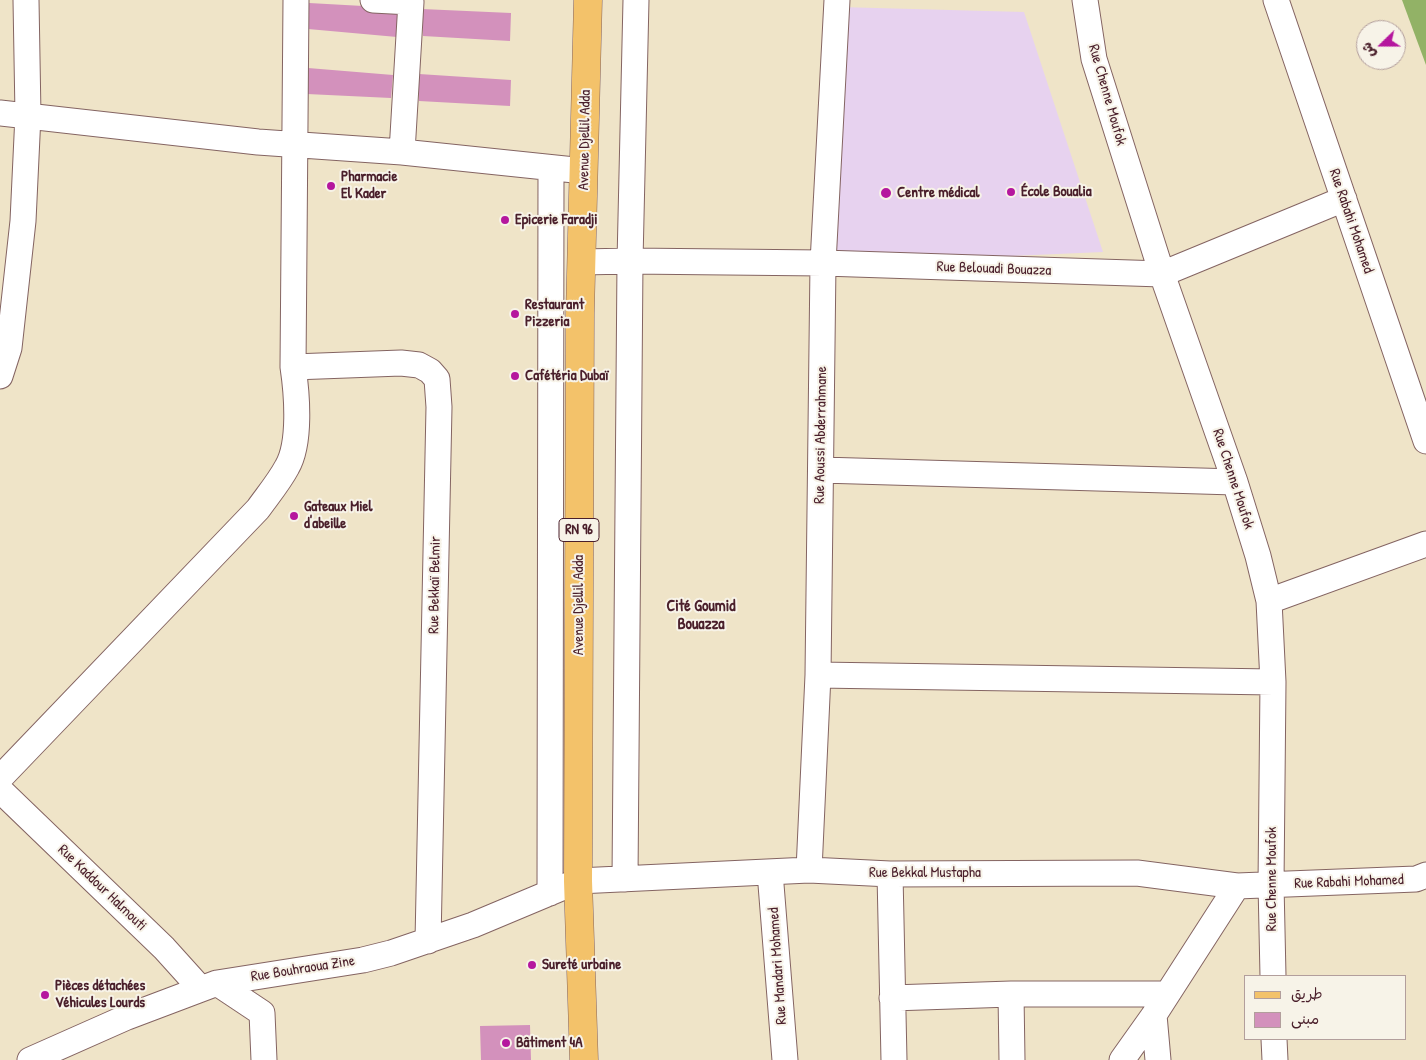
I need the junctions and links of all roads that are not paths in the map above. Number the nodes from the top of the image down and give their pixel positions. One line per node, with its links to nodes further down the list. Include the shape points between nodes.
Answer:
1 (26, 0): 10 (street)
2 (296, 0): 11 (street)
3 (373, 0): 12 (street, via 411,2)
4 (588, 0): 14 (main road, Avenue Djellil Adda / RN 96)
5 (636, 0): 16 (street)
6 (837, 0): 18 (street, Rue Aoussi Abderrahmane)
7 (1084, 0): 19 (street, Rue Chenne Moufok, via 1094,59)
8 (1276, 0): 15 (street, Rue Rabahi Mohamed)
9 (0, 113): 10 (street)
10 (28, 115): 11 (street); 21 (street, via 22,221 9,348)
11 (296, 144): 12 (street); 20 (street)
12 (402, 152): 13 (street)
13 (551, 168): 14 (street); 39 (street, Avenue Djellil Adda)
14 (584, 171): 17 (main road, Avenue Djellil Adda / RN 96)
15 (1344, 200): 19 (street, Rue Belouadi Bouazza); 22 (street, Rue Rabahi Mohamed)
16 (630, 261): 17 (street, Rue Belouadi Bouazza); 18 (street, Rue Belouadi Bouazza); 35 (street)
17 (582, 262): 36 (main road, Avenue Djellil Adda / RN 96)
18 (823, 263): 19 (street, Rue Belouadi Bouazza); 23 (street, Rue Aoussi Abderrahmane)
19 (1162, 274): 24 (street, Rue Chenne Moufok)
20 (293, 367): 29 (street, via 296,441 288,466 258,509); 40 (street, Rue Bekkaï Belmir, via 401,363 419,365 437,379 439,417)
21 (0, 376)
22 (1426, 441)
23 (821, 470): 24 (street); 27 (street, Rue Aoussi Abderrahmane)
24 (1234, 482): 26 (street, Rue Chenne Moufok)
25 (1426, 544): 26 (street)
26 (1269, 601): 28 (street, Rue Chenne Moufok)
27 (818, 675): 28 (street); 31 (street, Rue Aoussi Abderrahmane)
28 (1273, 682): 37 (street, Rue Chenne Moufok)
29 (0, 778)
30 (0, 790): 42 (street, Rue Kaddour Halmouti, via 157,941)
31 (809, 870): 32 (street, Rue Bekkal Mustapha); 33 (street, Rue Bekkal Mustapha)
32 (770, 872): 35 (street, Rue Bekkal Mustapha); 51 (street, Rue Mandari Mohamed)
33 (890, 874): 38 (street, Rue Bekkal Mustapha, via 1138,873); 45 (street)
34 (1426, 875): 37 (street, Rue Rabahi Mohamed, via 1416,879)
35 (625, 879): 36 (street, Rue Bekkal Mustapha)
36 (578, 881): 39 (street, Rue Bouhraoua Zine); 50 (main road, Avenue Djellil Adda / RN 96)
37 (1271, 884): 38 (street, Rue Bekkal Mustapha); 41 (street, Rue Chenne Moufok)
38 (1237, 886): 44 (street)
39 (550, 893): 40 (street, Rue Bouhraoua Zine)
40 (428, 941): 42 (street, Rue Bouhraoua Zine, via 363,960)
41 (1273, 975)
42 (209, 986): 48 (street, Rue Bouhraoua Zine, via 128,1016); 49 (street, Rue Kaddour Halmouti, via 262,1013)
43 (1011, 994): 44 (street); 45 (street); 53 (street)
44 (1167, 994): 46 (street)
45 (892, 998): 52 (street)
46 (1154, 1015): 54 (street); 55 (street)
47 (1274, 1040): 56 (street)
48 (30, 1060)
49 (264, 1060)
50 (584, 1060)
51 (785, 1060)
52 (894, 1060)
53 (1012, 1060)
54 (1122, 1060)
55 (1158, 1060)
56 (1274, 1060)

